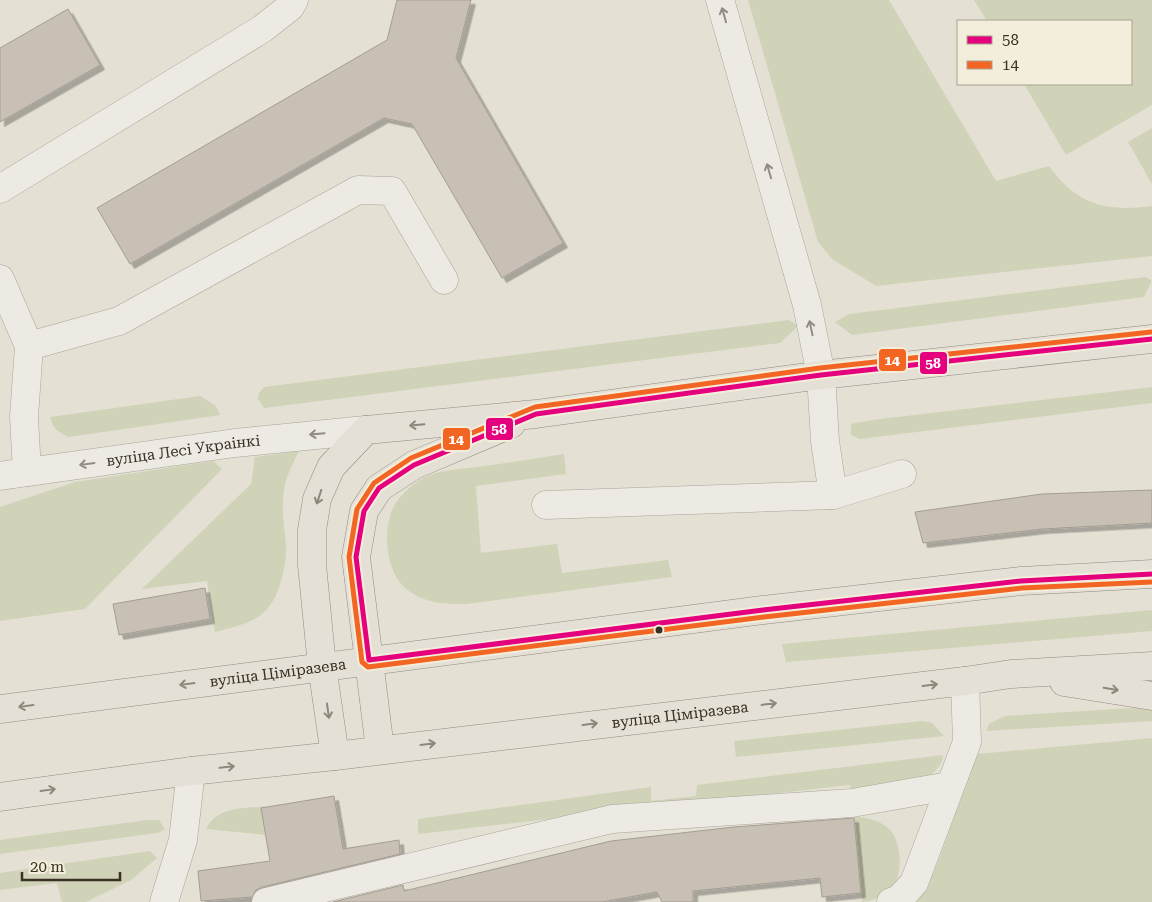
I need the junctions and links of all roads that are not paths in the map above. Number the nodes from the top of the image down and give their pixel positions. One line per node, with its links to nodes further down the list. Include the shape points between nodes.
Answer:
1 (294, 0): 3 (street, via 290,7 262,29)
2 (720, 0): 8 (street, one-way to 2, via 807,305)
3 (0, 189)
4 (0, 279): 7 (street)
5 (444, 280): 7 (street, via 392,191 358,190 119,321)
6 (1152, 339): 8 (main road)
7 (29, 346): 11 (street, via 24,417)
8 (821, 376): 9 (main road); 14 (street)
9 (536, 414): 10 (main road, one-way to 10); 17 (main road, via 414,465 379,488 364,511 356,557)
10 (366, 430): 11 (street, вуліца Лесі Украінкі, one-way to 11, via 244,442); 18 (main road, one-way to 18, via 331,467 317,499 312,530 312,565)
11 (27, 472): 13 (street, вуліца Лесі Украінкі)
12 (902, 474): 14 (street)
13 (0, 476)
14 (832, 494): 15 (street)
15 (546, 505)
16 (1152, 574): 17 (main road, вуліца Ціміразева, via 1011,582)
17 (369, 660): 18 (main road, вуліца Ціміразева); 24 (main road)
18 (322, 666): 23 (main road, вуліца Ціміразева, one-way to 23); 25 (main road, one-way to 25)
19 (1152, 666): 20 (main road, вуліца Ціміразева)
20 (1011, 674): 21 (main road, вуліца Ціміразева); 22 (main road, one-way to 22)
21 (965, 681): 24 (main road, вуліца Ціміразева, one-way to 21); 27 (street, via 967,742)
22 (1152, 696)
23 (0, 709)
24 (380, 750): 25 (main road, вуліца Ціміразева)
25 (335, 756): 26 (main road, вуліца Ціміразева, one-way to 25)
26 (190, 771): 28 (main road, вуліца Ціміразева, one-way to 26); 29 (street, via 183,840)
27 (949, 786): 30 (street, via 852,803 612,819); 31 (street, via 914,882 899,899)
28 (0, 797)
29 (164, 902)
30 (266, 902)
31 (891, 902)

